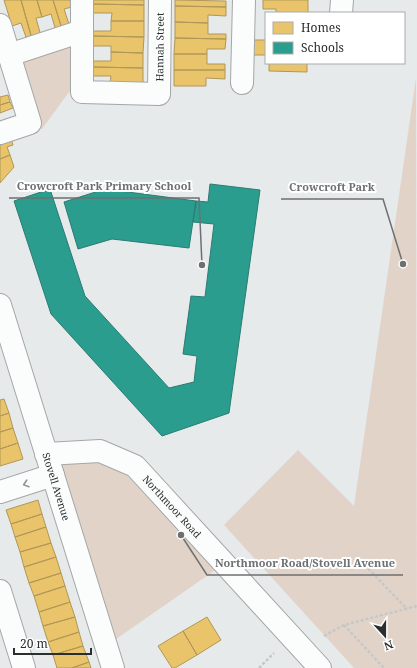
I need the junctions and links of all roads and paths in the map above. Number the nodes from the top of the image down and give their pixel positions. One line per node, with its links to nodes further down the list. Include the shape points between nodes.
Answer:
1 (82, 0): 7 (street)
2 (160, 0): 7 (street, Hannah Street, via 159,94 82,92)
3 (244, 0): 9 (street)
4 (342, 0): 5 (street)
5 (341, 12)
6 (0, 25): 8 (street)
7 (82, 31): 8 (street)
8 (9, 54): 10 (street, via 30,123)
9 (242, 83)
10 (0, 133)
11 (1, 312): 12 (street, Stovell Avenue)
12 (46, 454): 13 (street, Stovell Avenue); 20 (street, Northmoor Road, via 100,450 135,466)
13 (53, 475): 14 (street, one-way to 14); 22 (street, Stovell Avenue)
14 (0, 492)
15 (358, 558): 18 (path)
16 (0, 591): 21 (street)
17 (417, 606): 18 (path)
18 (407, 608): 19 (path)
19 (344, 625): 20 (path, via 324,635); 24 (path)
20 (306, 652): 23 (street, Northmoor Road)
21 (24, 668)
22 (113, 668)
23 (320, 668)
24 (384, 668)

